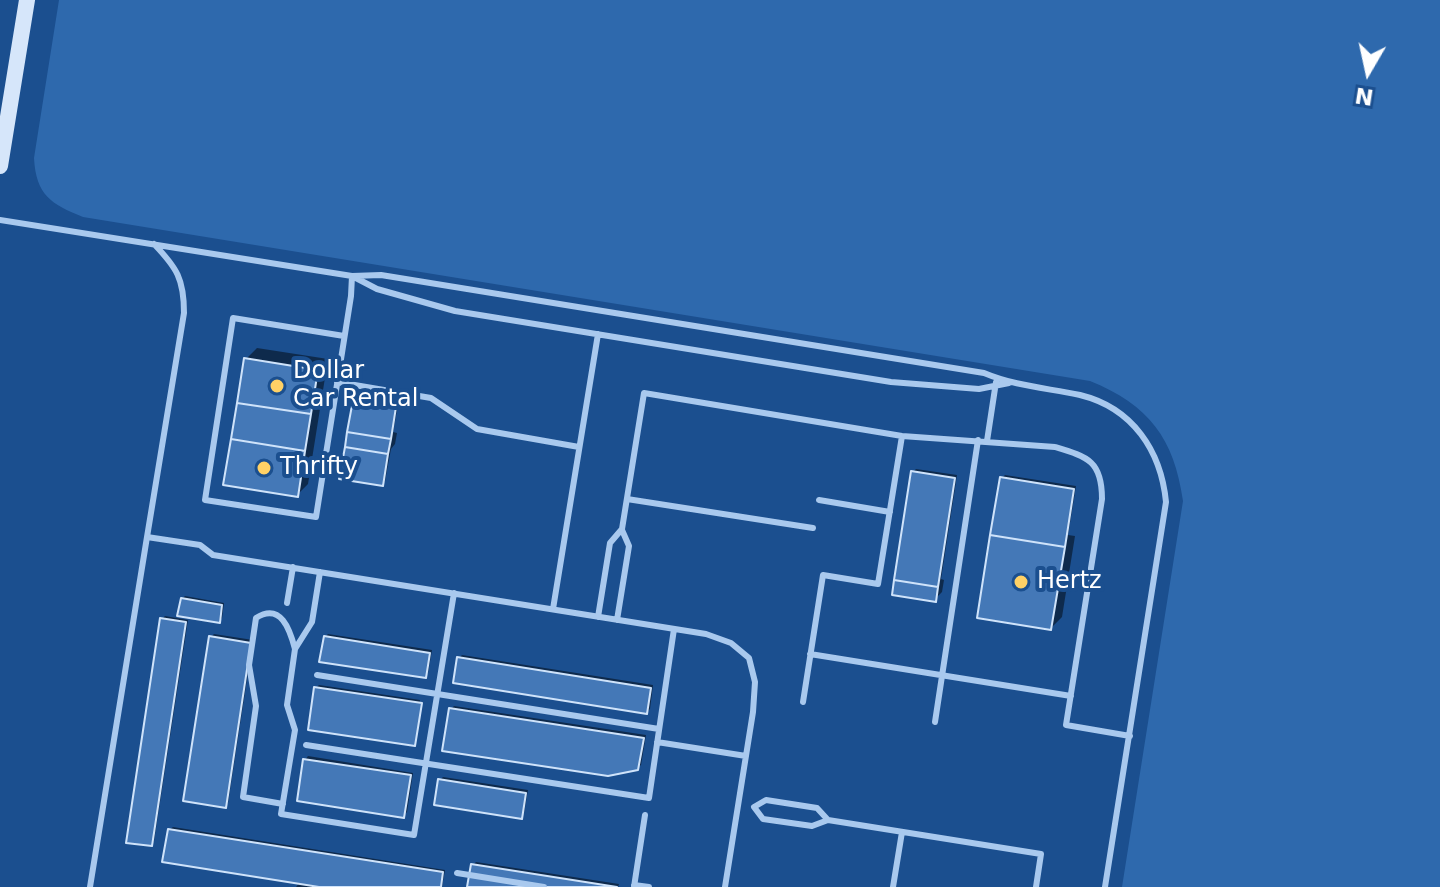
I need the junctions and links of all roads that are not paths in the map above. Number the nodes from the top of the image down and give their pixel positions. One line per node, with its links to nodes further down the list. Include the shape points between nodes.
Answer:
1 (27, 0): 2 (main road)
2 (0, 166)
3 (0, 220): 4 (lane)
4 (154, 244): 5 (lane); 19 (lane, via 174,265 184,289 184,313)
5 (352, 276): 6 (lane, via 377,289 455,311); 7 (lane); 9 (lane, via 397,277 984,373)
6 (598, 334): 9 (lane, via 891,382 979,389); 13 (lane)
7 (344, 336): 8 (lane); 8 (lane, via 233,318 205,500 316,517)
8 (337, 382): 13 (lane, via 431,398 477,429)
9 (996, 382): 12 (lane); 37 (lane, via 1083,396 1113,409 1139,428 1157,461 1164,481 1165,521)
10 (902, 436): 11 (lane); 14 (lane, via 644,393); 16 (lane)
11 (978, 440): 12 (lane); 31 (lane)
12 (987, 441): 33 (lane, via 1080,454 1102,479)
13 (579, 447): 24 (lane)
14 (627, 499): 17 (lane); 18 (lane)
15 (819, 500): 16 (lane)
16 (890, 512): 29 (lane, via 878,584 823,575)
17 (813, 528)
18 (622, 529): 25 (lane, via 610,543); 26 (lane, via 629,546)
19 (147, 537): 20 (lane, via 200,545 213,555); 50 (lane)
20 (293, 567): 21 (lane); 23 (lane)
21 (320, 572): 22 (lane); 28 (lane, via 312,622)
22 (454, 593): 24 (lane); 32 (lane)
23 (287, 603)
24 (553, 609): 25 (lane)
25 (598, 617): 26 (lane)
26 (617, 620): 27 (lane)
27 (674, 629): 36 (lane); 40 (lane, via 731,643 749,658 755,682)
28 (295, 649): 42 (lane, via 287,705 295,730); 42 (lane, via 279,615 256,618 249,665 256,706 243,797)
29 (810, 654): 31 (lane); 34 (lane)
30 (317, 675): 32 (lane)
31 (942, 675): 33 (lane); 35 (lane)
32 (437, 694): 36 (lane); 41 (lane)
33 (1071, 696): 37 (lane, via 1066,725)
34 (803, 702)
35 (935, 722)
36 (659, 729): 38 (lane)
37 (1130, 736): 56 (lane)
38 (657, 742): 40 (lane); 41 (lane, via 649,798)
39 (306, 745): 41 (lane)
40 (746, 756): 43 (lane)
41 (425, 763): 42 (lane, via 414,835 281,814)
42 (283, 804)
43 (738, 805): 44 (lane); 53 (lane)
44 (754, 807): 46 (lane, via 763,819 812,826); 46 (lane, via 766,800 817,808)
45 (645, 815): 49 (lane)
46 (828, 820): 47 (lane)
47 (902, 832): 54 (lane); 55 (lane, via 1041,854)
48 (457, 873): 51 (lane)
49 (634, 886): 52 (lane)
50 (90, 887)
51 (544, 887)
52 (649, 887)
53 (725, 887)
54 (893, 887)
55 (1036, 887)
56 (1105, 887)

